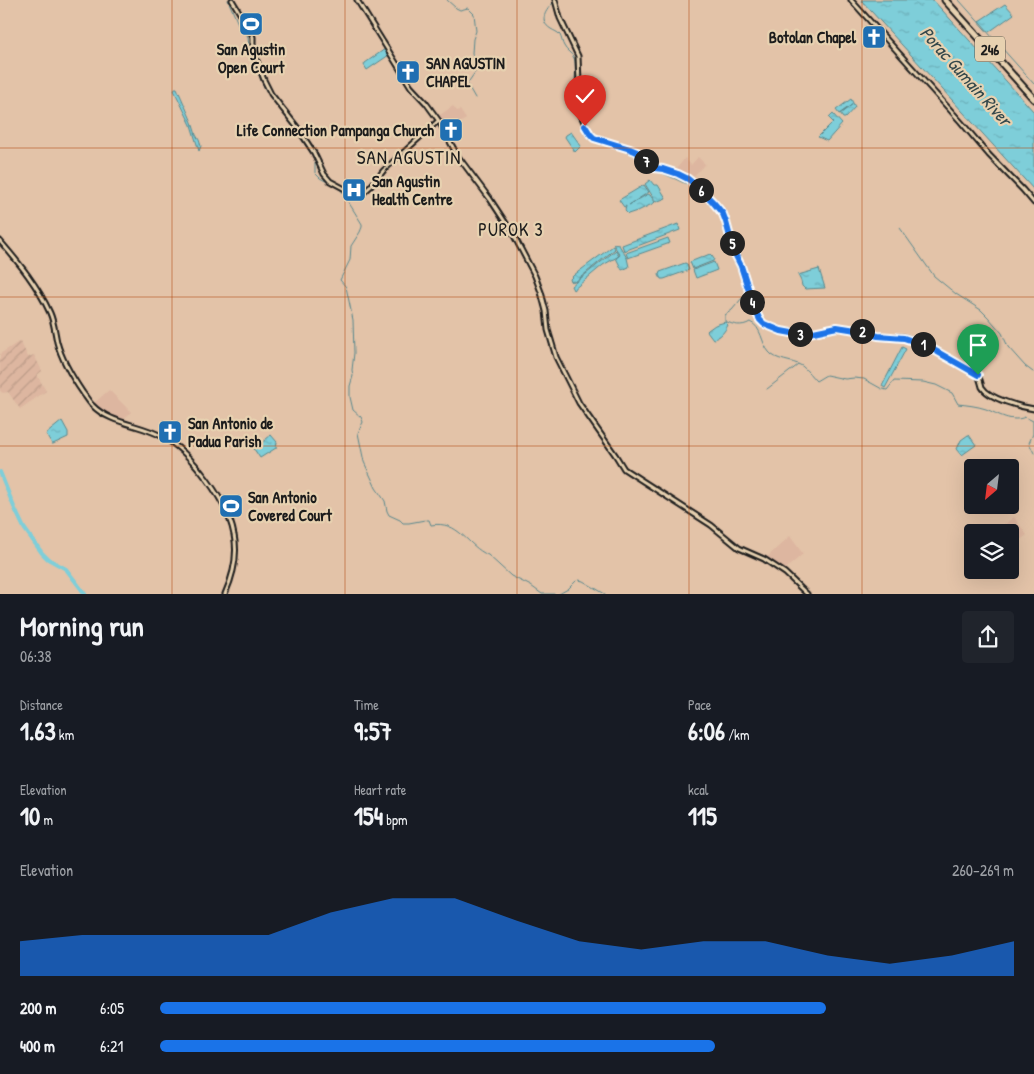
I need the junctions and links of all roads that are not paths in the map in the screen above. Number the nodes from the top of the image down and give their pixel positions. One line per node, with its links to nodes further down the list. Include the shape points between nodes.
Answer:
1 (232, 0): 7 (street, via 253,37 253,50 264,80 330,181 360,196)
2 (358, 0): 7 (street, via 411,87)
3 (555, 0): 10 (street, via 578,56 578,108 588,132 594,138 637,152 654,168 688,179 713,202 723,214 755,310 764,324 797,334 837,327 904,338 927,346 978,375 989,393 1012,404)
4 (851, 0): 8 (street)
5 (946, 0): 6 (highway, 246)
6 (1034, 98)
7 (439, 121): 12 (street, via 457,155 520,246 542,292 556,357 579,403 624,469 711,526 738,548 778,568)
8 (1034, 203)
9 (0, 241): 11 (street, via 42,298 65,365 92,405 112,418 150,430 173,443 214,490 234,535 235,558)
10 (1034, 409)
11 (225, 594)
12 (808, 594)

